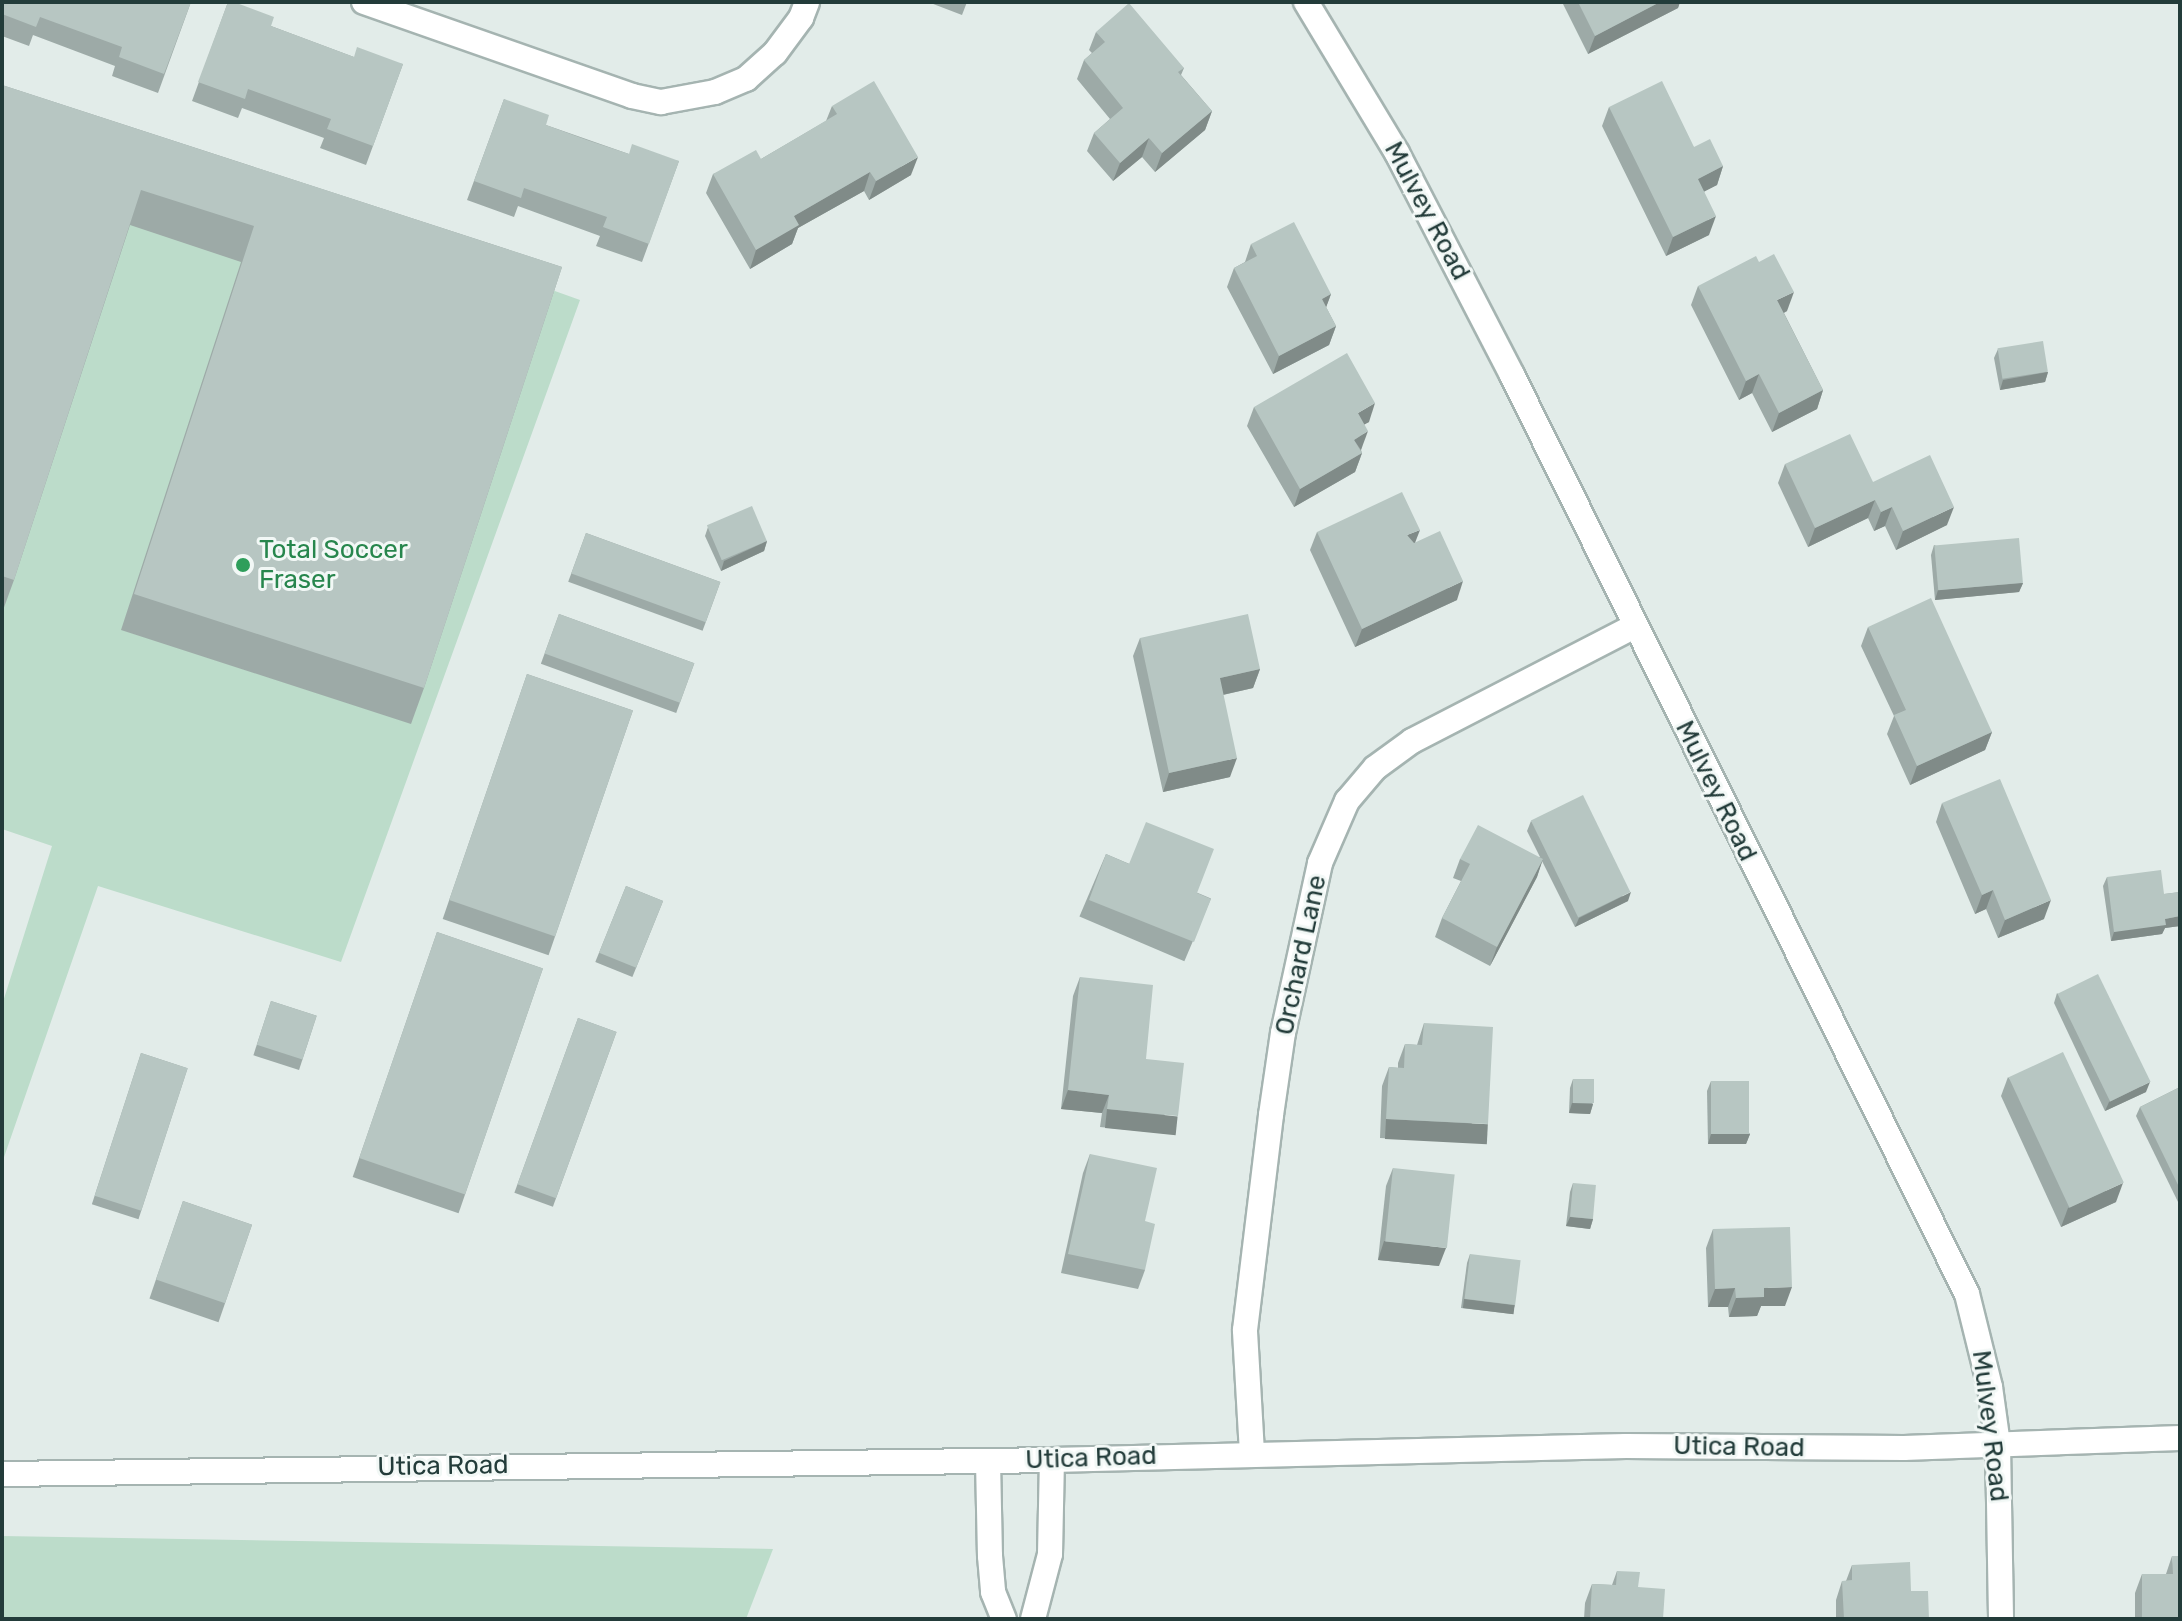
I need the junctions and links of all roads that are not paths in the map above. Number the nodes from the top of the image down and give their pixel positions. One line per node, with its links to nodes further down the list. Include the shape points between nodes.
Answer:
1 (364, 2): 2 (street, via 661,102 715,92 746,79 775,53)
2 (807, 2)
3 (1306, 2): 4 (street, Mulvey Road, via 1397,153)
4 (1635, 626): 6 (street, Mulvey Road, via 1967,1294); 7 (street, Orchard Lane, via 1412,741 1375,768 1347,801 1320,863 1271,1115 1245,1330)
5 (2180, 1438): 6 (street, Utica Road)
6 (1998, 1445): 7 (street, Utica Road); 13 (street, Mulvey Road)
7 (1252, 1453): 8 (street, Utica Road)
8 (1052, 1460): 9 (street, Utica Road); 12 (street, via 1050,1554)
9 (988, 1461): 10 (street, Utica Road); 11 (street, via 992,1580)
10 (2, 1474)
11 (1004, 1619)
12 (1033, 1619)
13 (2001, 1619)

